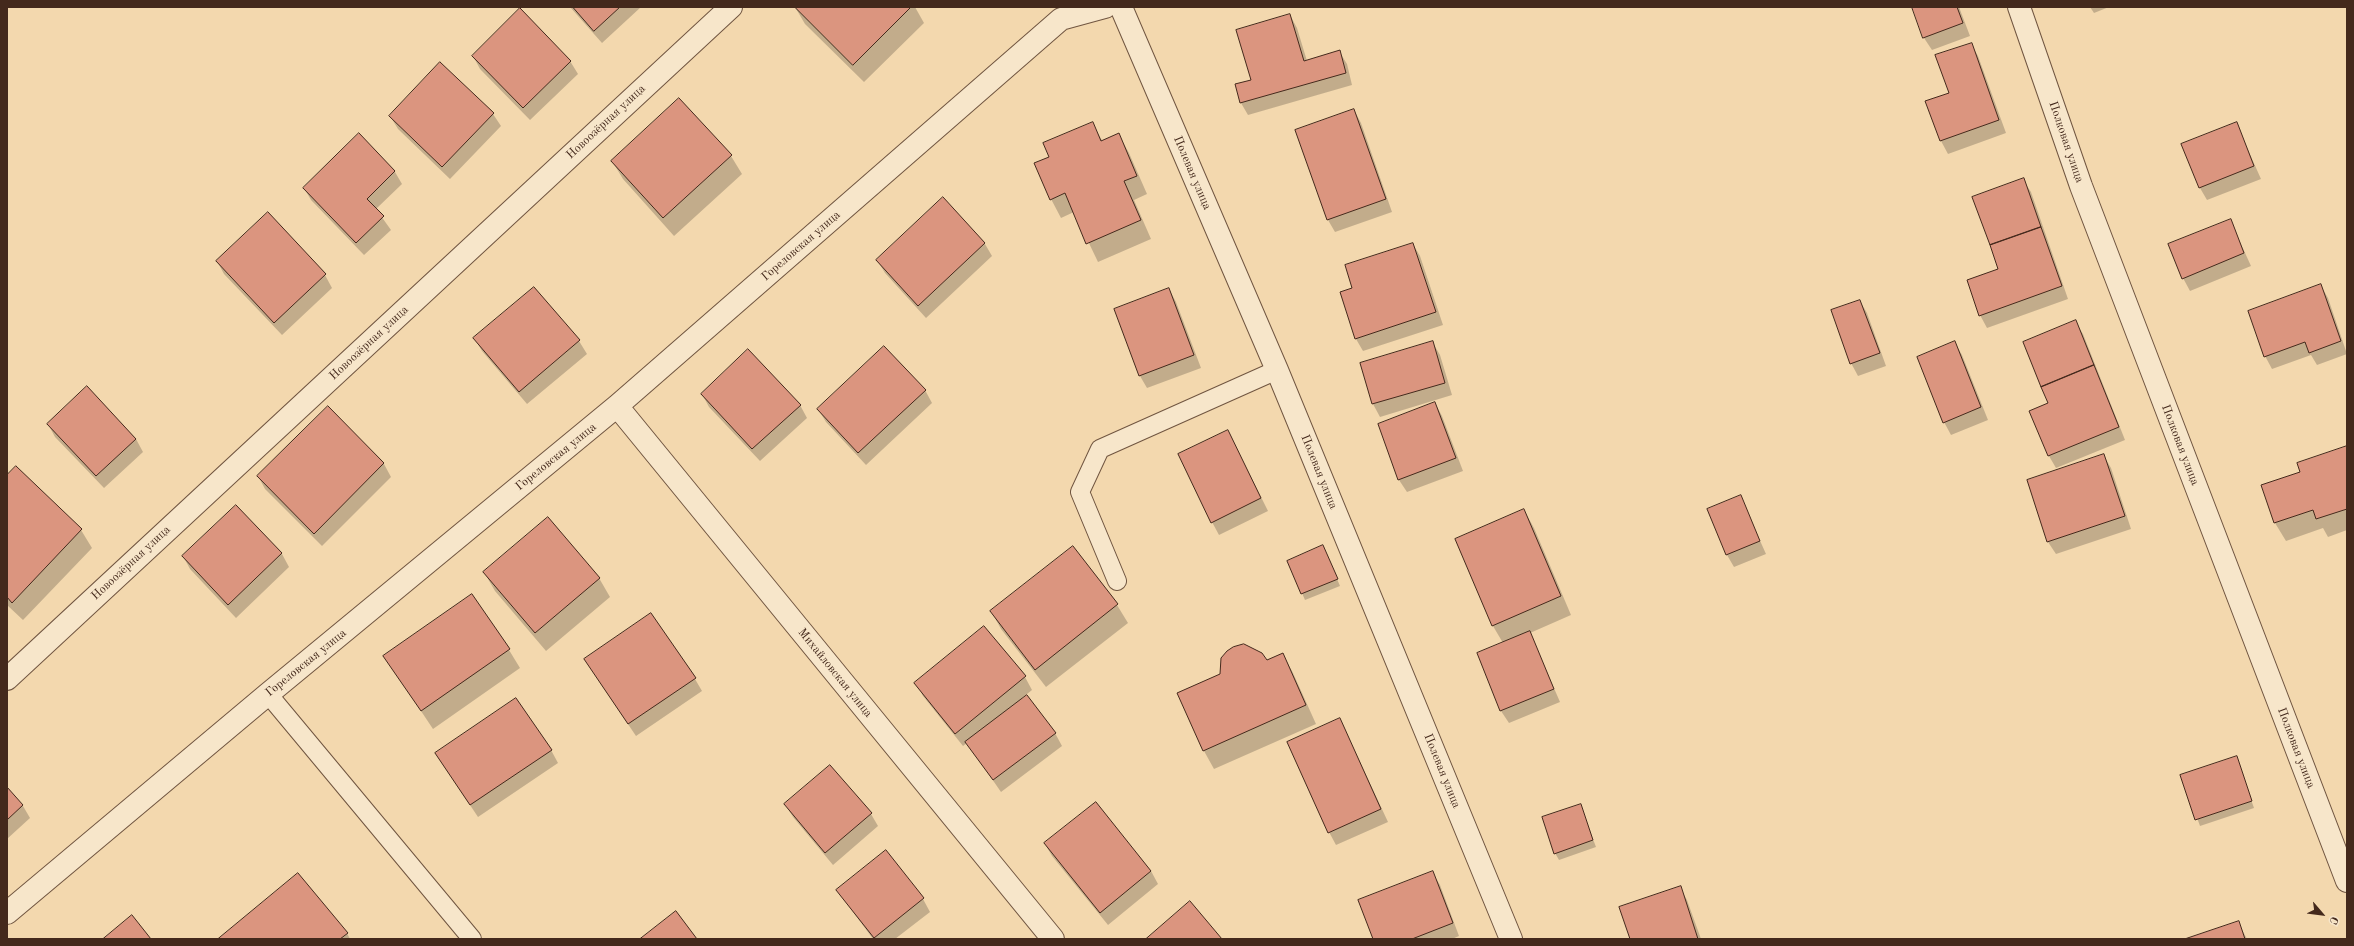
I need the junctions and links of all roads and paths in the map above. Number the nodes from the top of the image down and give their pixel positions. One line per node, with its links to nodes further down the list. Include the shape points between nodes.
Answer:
1 (731, 7): 8 (street, Новоозёрная улица)
2 (1105, 7): 6 (street, Гореловская улица, via 1061,19)
3 (1121, 7): 5 (street, Полевая улица)
4 (2019, 7): 10 (street, Полковая улица, via 2081,186)
5 (1277, 370): 7 (lane, via 1100,450 1080,492); 14 (street, Полевая улица)
6 (617, 406): 9 (street, Гореловская улица); 13 (street, Михайловская улица)
7 (1117, 582)
8 (7, 679)
9 (268, 694): 11 (street, Гореловская улица); 12 (lane)
10 (2347, 881)
11 (7, 914)
12 (472, 939)
13 (1053, 939)
14 (1511, 939)

